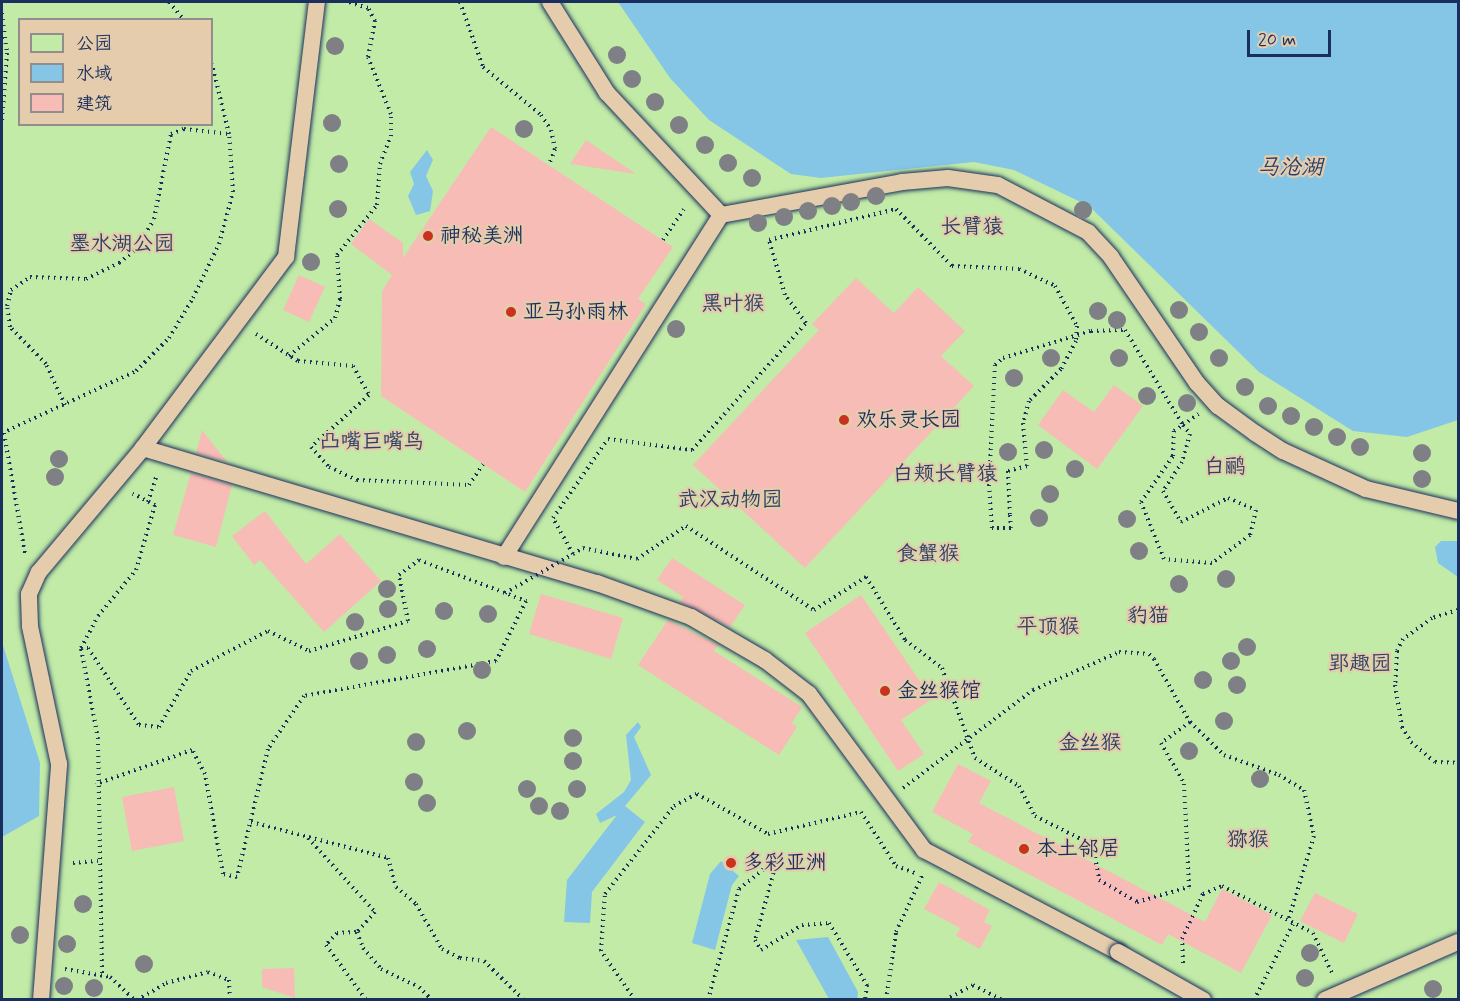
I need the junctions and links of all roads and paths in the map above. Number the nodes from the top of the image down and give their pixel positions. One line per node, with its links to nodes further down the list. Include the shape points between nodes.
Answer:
1 (169, 2): 7 (path)
2 (317, 2): 15 (lane, via 286,257)
3 (348, 2): 16 (path, via 365,6 375,21 368,57 391,114 391,136 380,164 377,205 338,255 340,306 335,318)
4 (460, 2): 11 (path, via 483,67 541,115 551,130 555,148)
5 (550, 2): 12 (lane, via 608,93)
6 (2, 13): 9 (path, via 7,53)
7 (182, 18)
8 (213, 68): 10 (path)
9 (2, 122)
10 (229, 134): 18 (path, via 233,192 224,230 175,328 136,371); 18 (path, via 184,129 171,134 157,211 127,258 93,277 37,276 11,290 7,306 10,327 46,364)
11 (549, 165)
12 (698, 190): 13 (lane); 14 (path)
13 (721, 215): 17 (lane, via 902,182 948,178 998,185 1052,210 1100,244 1168,345); 26 (lane)
14 (663, 240)
15 (236, 327): 16 (path, via 258,334); 21 (lane)
16 (288, 356): 22 (path, via 308,363 353,366 369,395 311,447 329,467 357,480 469,485)
17 (1213, 400): 19 (path); 24 (lane, via 1273,445 1313,466 1376,492)
18 (65, 405): 20 (path)
19 (1183, 425): 19 (path, via 1190,434 1182,462 1163,491 1181,522 1228,498 1256,510 1250,535 1212,563 1164,559 1141,502 1173,456 1174,431); 25 (path, bridge, via 1125,330 1091,331 1003,358 995,365 989,486 992,528 1011,528 1008,471 1027,466 1023,423 1029,402 1061,369 1076,341 1077,326 1055,286 1019,269 952,266 896,209 769,240 785,295 806,323 692,450 608,439 553,518)
20 (3, 433): 27 (path)
21 (143, 448): 23 (lane); 26 (lane)
22 (483, 464)
23 (114, 485): 27 (lane); 30 (path, via 155,505 132,580 98,616)
24 (1458, 511)
25 (573, 554): 28 (path, bridge); 31 (path, bridge, via 583,548 637,559 686,526 814,610 866,577 905,640 942,669 975,758 1019,786 1035,816 1093,844 1099,880 1137,903 1188,887 1184,783 1161,743)
26 (504, 557): 34 (lane, via 654,601 765,660 825,710)
27 (31, 587): 41 (lane, via 27,612 59,764)
28 (505, 593): 30 (path, via 419,560 399,575 408,621 309,651 268,631 191,671 159,728 138,725 88,648); 35 (path, via 526,601 496,661 304,696 268,749)
29 (1458, 610): 32 (path, via 1432,618 1403,639 1397,651 1395,686 1402,727 1411,742 1435,762)
30 (81, 648): 33 (path, via 98,739)
31 (1190, 722): 34 (path, via 1149,654 1114,652 1044,683 988,720 927,773); 37 (path, via 1224,755 1280,775 1304,790 1314,836)
32 (1458, 763)
33 (96, 784): 35 (path, via 192,750 205,774 223,874 237,877); 43 (path)
34 (885, 799): 57 (lane, bridge, via 924,850)
35 (251, 822): 36 (path)
36 (307, 837): 39 (path, via 375,912); 50 (path, via 387,858 396,887 416,904 442,949 460,958 484,961)
37 (1288, 921): 38 (path); 42 (path, via 1222,886 1203,894 1182,939 1183,963)
38 (1293, 924): 44 (path, via 1313,933); 58 (path)
39 (357, 932): 48 (path, via 337,933 326,945); 49 (path, via 381,969 419,987)
40 (1458, 942): 44 (lane)
41 (43, 970): 43 (path); 45 (lane)
42 (1178, 972)
43 (102, 973): 46 (path)
44 (1340, 991): 59 (lane)
45 (41, 999)
46 (136, 999): 47 (path, via 166,983 208,972 229,980)
47 (230, 999)
48 (366, 999)
49 (432, 999)
50 (524, 999)
51 (635, 999): 54 (path, via 601,951 605,894 674,806 697,794 768,834 861,812 896,866 924,877 896,932)
52 (708, 999): 53 (path, via 739,889 770,864 775,867 755,940 761,950 802,926 829,923 867,985)
53 (865, 999)
54 (886, 999)
55 (945, 999): 56 (path, via 973,985)
56 (1002, 999)
57 (1203, 999)
58 (1254, 999)
59 (1325, 999)

